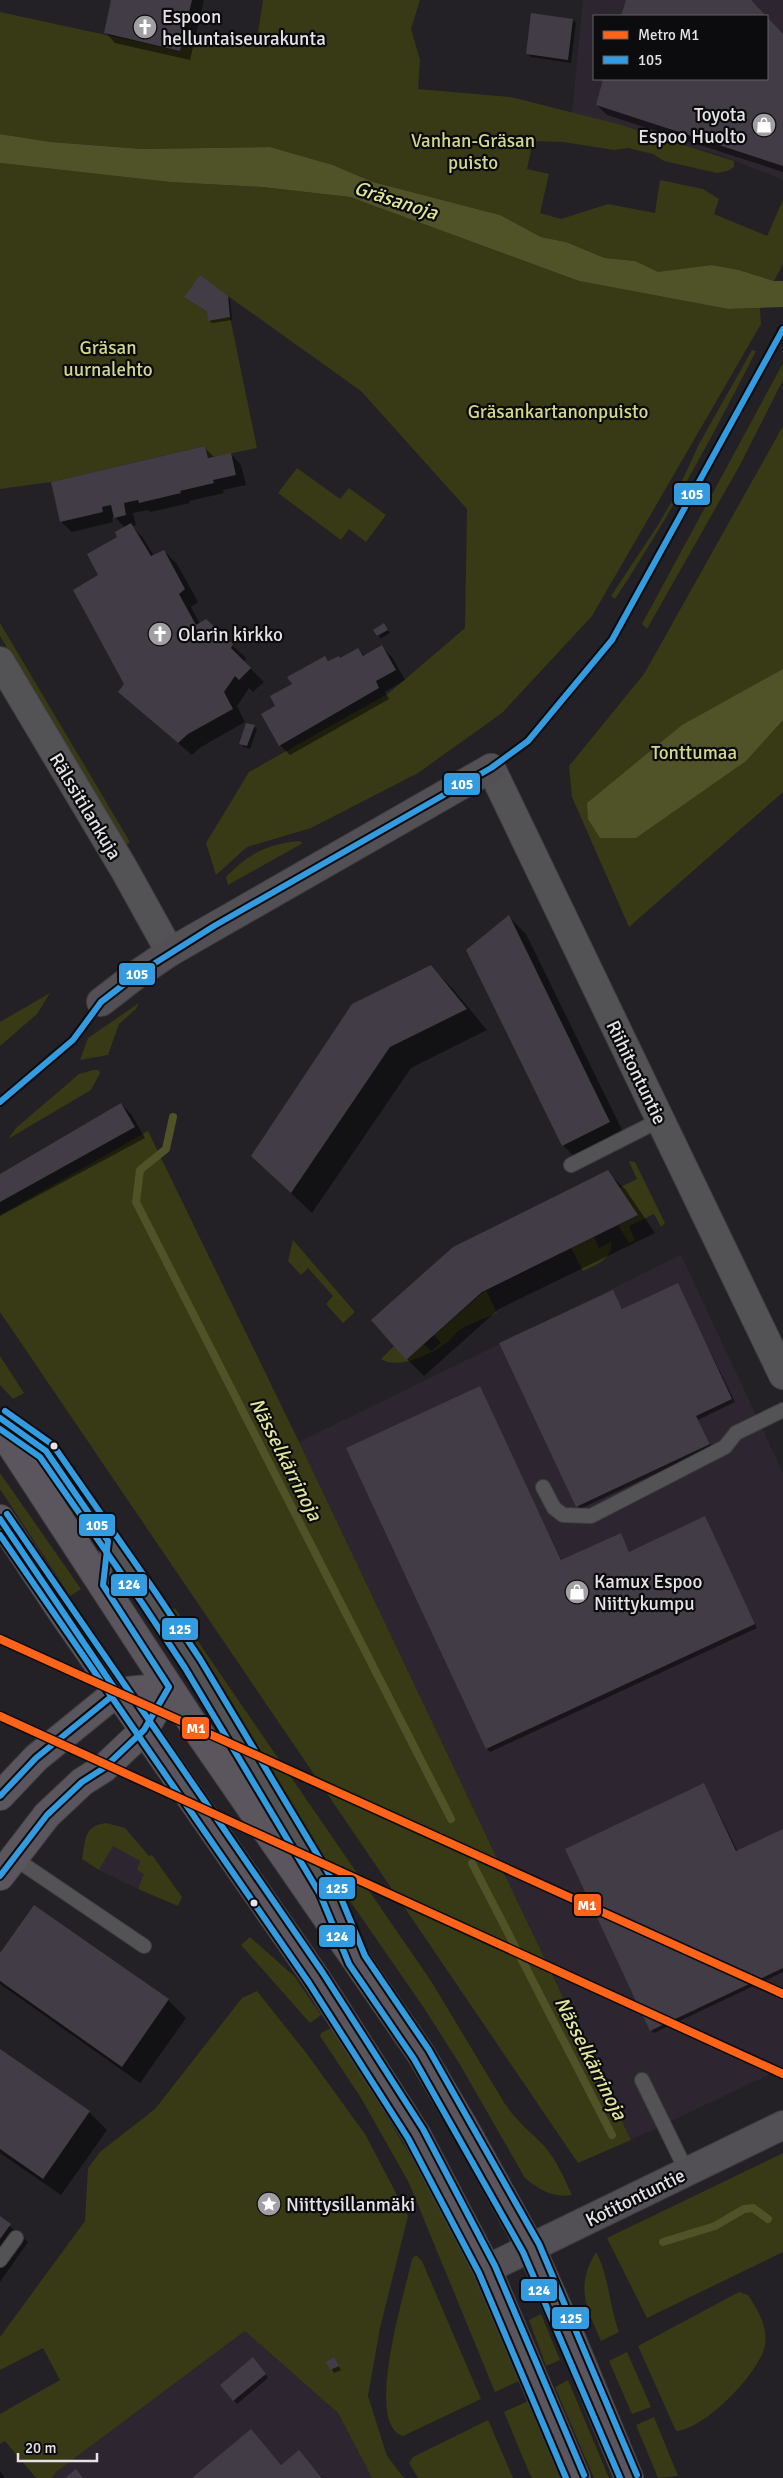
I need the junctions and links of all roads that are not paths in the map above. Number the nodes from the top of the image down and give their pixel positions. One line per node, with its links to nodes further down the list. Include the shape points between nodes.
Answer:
1 (0, 661): 3 (street, Rälssitilankuja)
2 (491, 768): 3 (main road); 5 (street, Riihitontuntie)
3 (170, 952): 4 (main road)
4 (101, 1002)
5 (660, 1120): 6 (lane); 7 (street, Riihitontuntie)
6 (571, 1165)
7 (783, 1375)
8 (783, 1410): 11 (lane, via 736,1434 725,1447 591,1516 563,1515 554,1508)
9 (0, 1418): 13 (lane, via 46,1451)
10 (0, 1428): 14 (main road)
11 (543, 1487)
12 (0, 1519): 16 (main road)
13 (108, 1541): 14 (lane); 21 (lane, via 192,1663 328,1890)
14 (103, 1585): 15 (main road)
15 (169, 1687): 16 (main road); 17 (main road); 21 (main road)
16 (117, 1692): 17 (main road); 18 (main road, via 36,1758)
17 (144, 1730): 19 (main road, via 47,1815); 28 (main road, via 316,1978 406,2118)
18 (0, 1796)
19 (7, 1867): 20 (lane)
20 (144, 1946)
21 (357, 1960): 26 (main road, via 421,2054)
22 (642, 2080): 24 (lane)
23 (783, 2125): 24 (main road, Kotitontuntie)
24 (687, 2172): 26 (main road, Kotitontuntie)
25 (16, 2238): 27 (lane)
26 (531, 2248): 28 (main road, Kotitontuntie); 30 (main road)
27 (0, 2260)
28 (487, 2268): 29 (main road)
29 (576, 2478)
30 (629, 2478)

